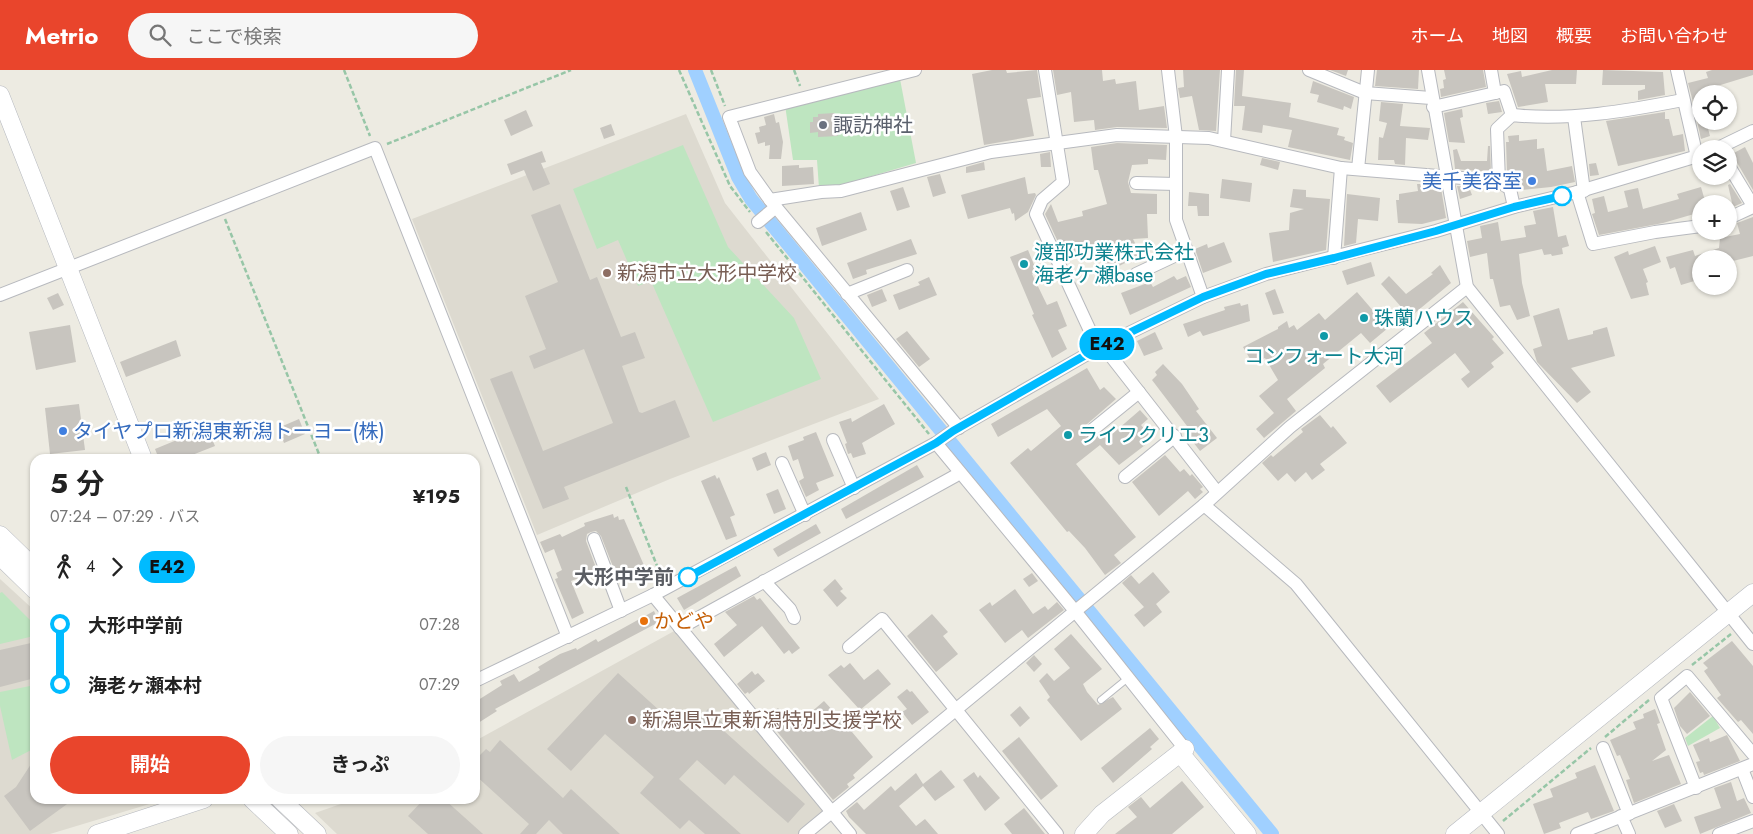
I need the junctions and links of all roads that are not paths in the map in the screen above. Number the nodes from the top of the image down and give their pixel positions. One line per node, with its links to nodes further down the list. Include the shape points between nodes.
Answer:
1 (915, 70): 32 (street, via 729,117 750,172)
2 (1045, 70): 22 (street)
3 (1168, 70): 18 (street)
4 (1228, 70): 21 (street)
5 (1309, 70): 10 (street)
6 (1368, 70): 10 (street)
7 (1428, 70): 14 (street)
8 (1491, 70): 11 (street)
9 (1677, 70): 13 (street)
10 (1365, 93): 14 (street); 25 (street)
11 (1495, 93): 14 (street); 15 (street, via 1504,91)
12 (0, 95): 41 (street)
13 (1683, 100): 16 (street); 19 (street)
14 (1432, 102): 26 (street)
15 (1512, 115): 16 (street); 28 (street, via 1497,129)
16 (1574, 117): 31 (street)
17 (1753, 131): 20 (street)
18 (1176, 137): 21 (street); 22 (street, via 1117,135); 30 (street)
19 (1694, 140)
20 (1735, 140)
21 (1224, 141): 24 (street)
22 (1056, 142): 32 (street, via 991,152 841,191 821,192); 48 (street, via 1063,182 1042,200 1036,214)
23 (1692, 158): 31 (street)
24 (1341, 168): 25 (street); 40 (street)
25 (1358, 169): 26 (street)
26 (1446, 178): 28 (street); 37 (street)
27 (1737, 180): 34 (street)
28 (1500, 181): 33 (street, via 1510,189)
29 (1136, 183): 30 (street)
30 (1176, 184): 39 (street, via 1176,220)
31 (1581, 192): 33 (street); 38 (street, via 1593,244)
32 (773, 204): 36 (street); 45 (street)
33 (1514, 207): 37 (street)
34 (1753, 207): 35 (street)
35 (1737, 214)
36 (758, 222)
37 (1454, 224): 40 (street); 44 (street)
38 (1692, 227)
39 (1187, 250): 43 (street); 47 (street)
40 (1334, 258): 47 (street, via 1266,274)
41 (68, 268): 46 (street); 55 (street); 76 (street, via 375,148)
42 (906, 270): 45 (street)
43 (1136, 274)
44 (1467, 287): 60 (street, via 1290,427); 73 (street)
45 (847, 294): 50 (street)
46 (0, 295)
47 (1203, 297): 48 (street)
48 (1101, 347): 49 (street); 50 (street)
49 (1139, 392): 51 (street); 52 (street)
50 (956, 429): 54 (street)
51 (1091, 432)
52 (1175, 436): 58 (street); 60 (street)
53 (833, 440): 59 (street)
54 (938, 441): 59 (street); 72 (street)
55 (141, 454)
56 (782, 463): 62 (street)
57 (955, 476): 67 (street)
58 (1125, 477)
59 (854, 488): 62 (street)
60 (1217, 492): 61 (street)
61 (1204, 505): 72 (street); 93 (street, via 1296,584)
62 (805, 515): 70 (street)
63 (0, 535): 66 (street)
64 (594, 539): 71 (street)
65 (2, 562): 68 (street)
66 (30, 564)
67 (764, 581): 74 (street, via 790,609); 75 (street)
68 (30, 586)
69 (1753, 593): 73 (street)
70 (653, 595): 71 (street); 75 (street)
71 (621, 611): 76 (street)
72 (1075, 611): 80 (street); 82 (street)
73 (1727, 614): 77 (street); 93 (street)
74 (794, 618)
75 (680, 628): 92 (street)
76 (568, 637): 79 (street)
77 (1753, 644)
78 (849, 647): 82 (street, via 882,619)
79 (480, 678)
80 (1128, 678): 81 (lane); 84 (street)
81 (1101, 700)
82 (954, 710): 92 (street); 102 (street)
83 (1601, 743): 94 (street)
84 (1182, 751): 103 (street, via 1102,814); 104 (street)
85 (1753, 754): 87 (street, via 1688,676 1661,698)
86 (1748, 766): 87 (street); 88 (street)
87 (1696, 788): 94 (street)
88 (1753, 797)
89 (189, 804): 98 (street)
90 (257, 804): 96 (street)
91 (285, 804): 99 (street)
92 (832, 812): 100 (street); 101 (street)
93 (1481, 813): 97 (street); 105 (street)
94 (1625, 815): 106 (street); 107 (street)
95 (1753, 821): 108 (street)
96 (280, 830)
97 (1496, 831)
98 (97, 834)
99 (317, 834)
100 (805, 834)
101 (850, 834)
102 (1057, 834)
103 (1084, 834)
104 (1247, 834)
105 (1456, 834)
106 (1576, 834)
107 (1628, 834)
108 (1720, 834)

